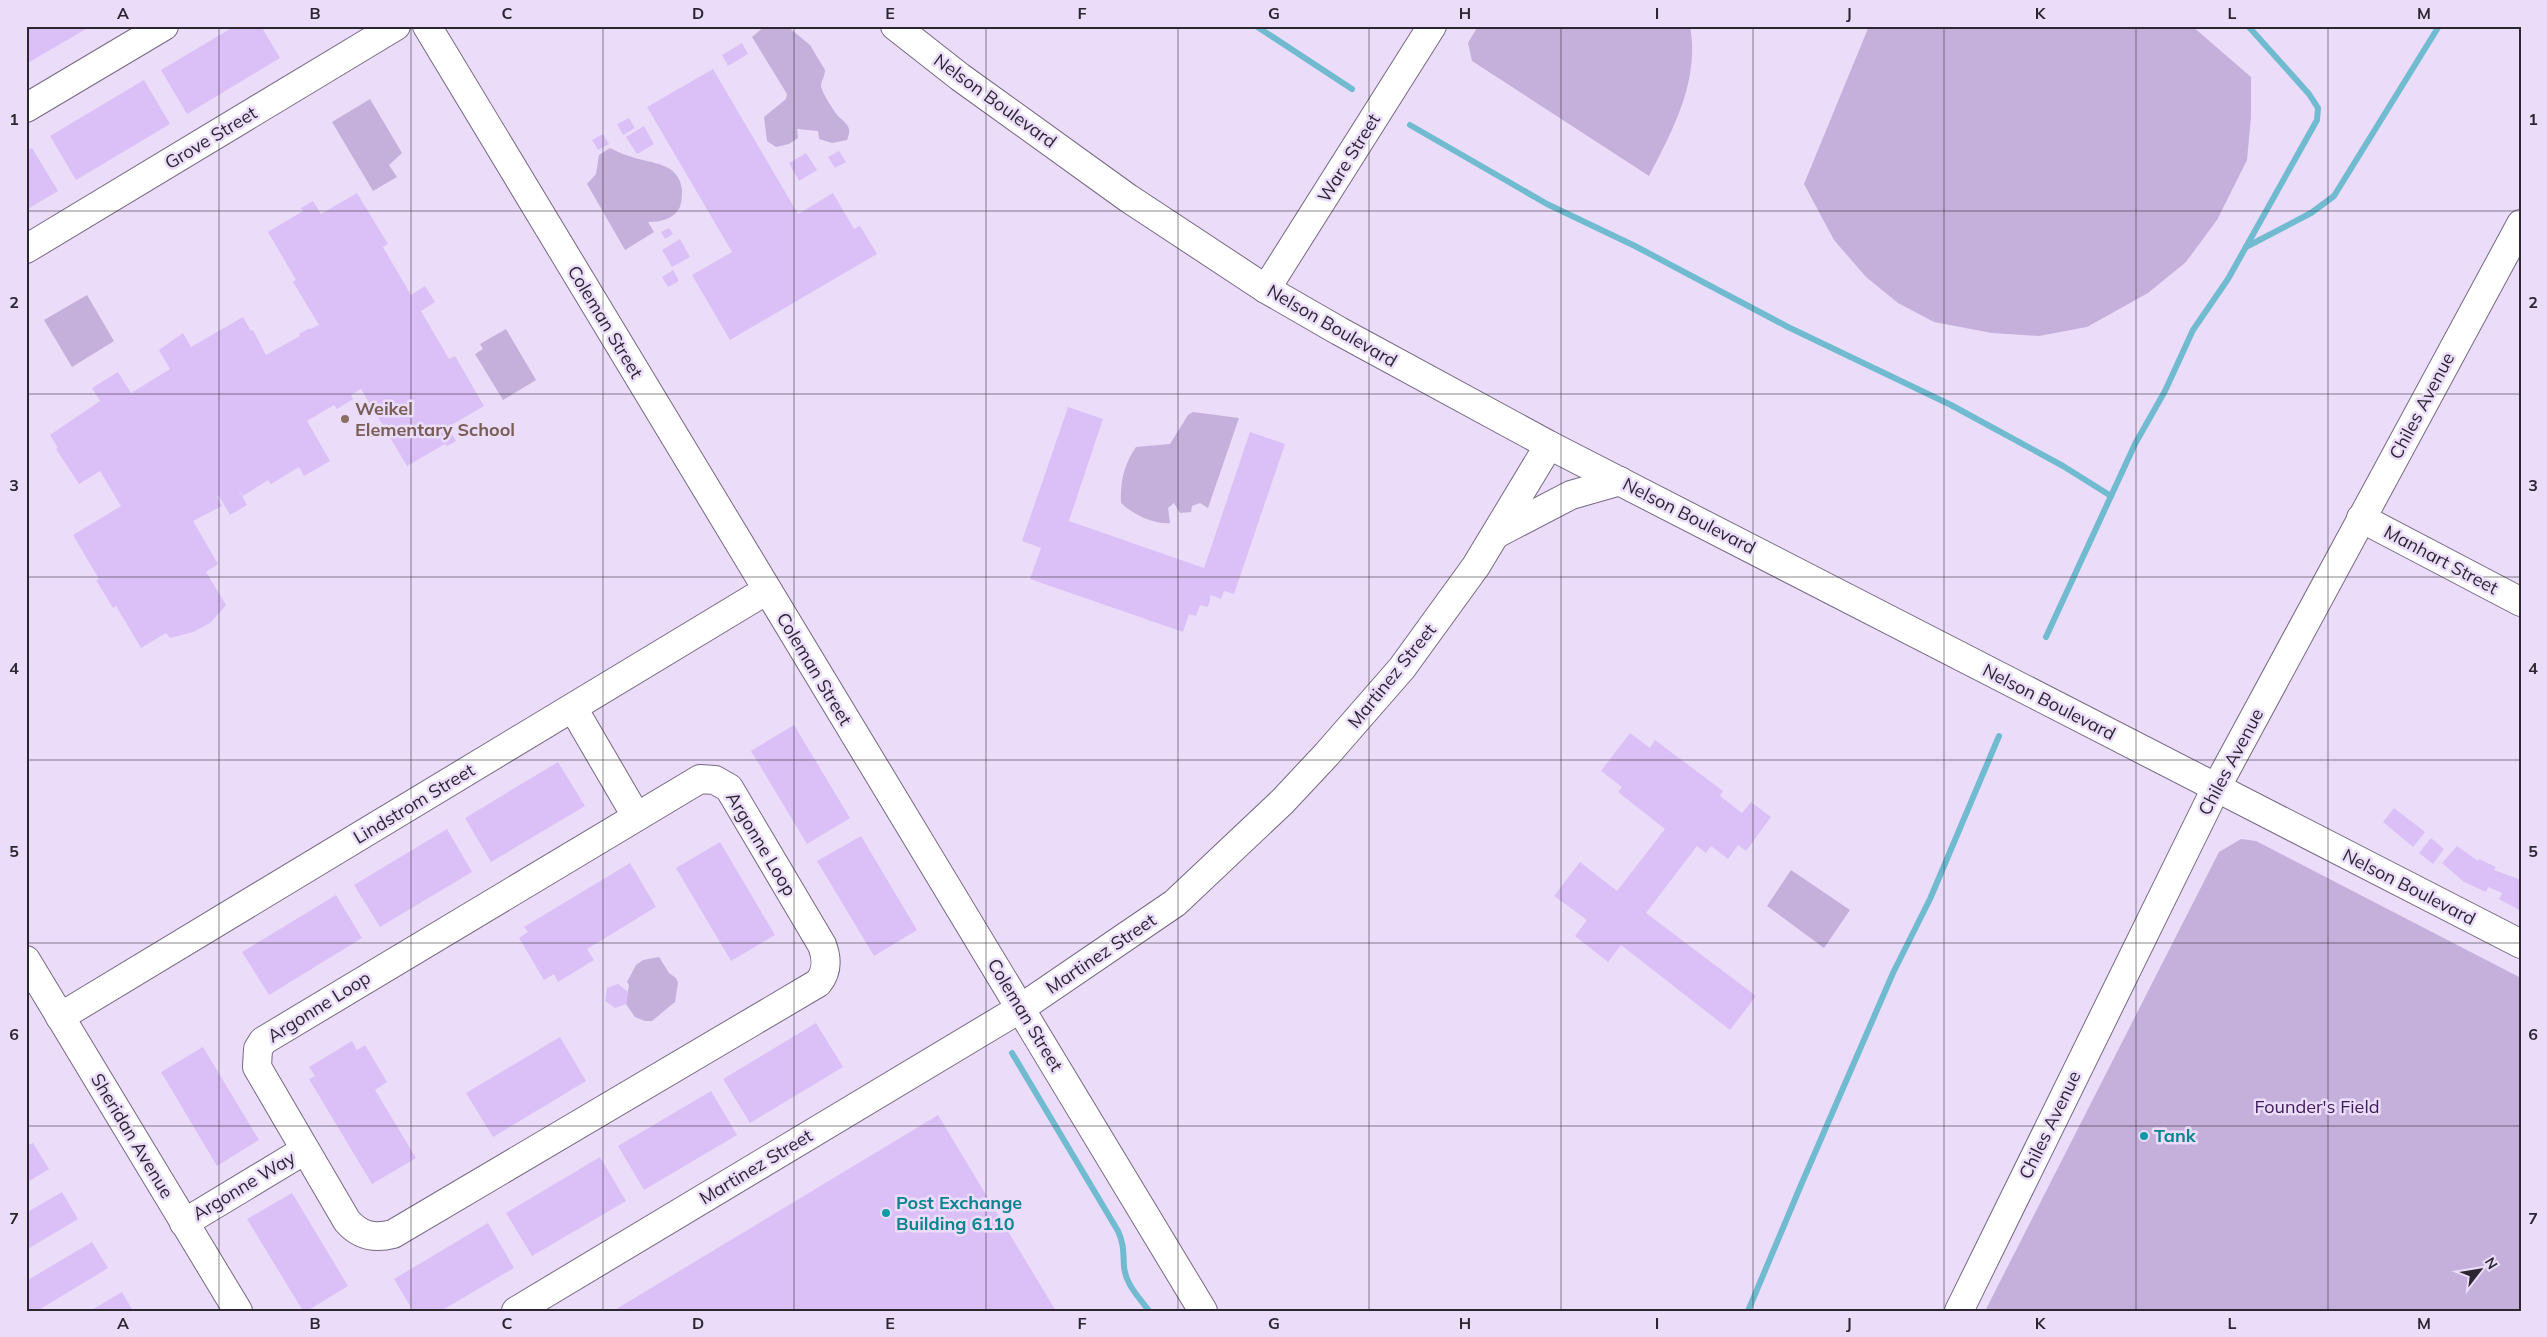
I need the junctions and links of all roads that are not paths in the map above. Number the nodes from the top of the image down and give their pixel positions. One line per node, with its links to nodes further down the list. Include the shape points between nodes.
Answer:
1 (164, 26): 6 (street)
2 (396, 26): 8 (street, Grove Street)
3 (427, 26): 14 (street, Coleman Street)
4 (895, 26): 9 (street, Nelson Boulevard, via 1128,198)
5 (1432, 26): 9 (street, Ware Street)
6 (26, 108)
7 (2521, 224): 12 (street, Chiles Avenue)
8 (26, 249)
9 (1266, 289): 10 (street, Nelson Boulevard)
10 (1550, 445): 11 (street, Nelson Boulevard); 13 (street, Martinez Street)
11 (1620, 481): 13 (street, via 1571,495); 17 (street, Nelson Boulevard)
12 (2361, 518): 15 (street, Manhart Street); 17 (street, Chiles Avenue)
13 (1497, 533): 21 (street, Martinez Street, via 1402,668 1283,801 1175,903)
14 (767, 590): 16 (street, Lindstrom Street); 21 (street, Coleman Street)
15 (2521, 602)
16 (573, 708): 18 (street); 22 (street, Lindstrom Street)
17 (2216, 788): 19 (street, Nelson Boulevard); 28 (street, Chiles Avenue)
18 (636, 816): 23 (street, Argonne Loop, via 263,1041 258,1049 257,1067); 23 (street, Argonne Loop, via 700,779 715,780 729,788 822,945 826,964 823,977 393,1234 375,1237 355,1230)
19 (2521, 944)
20 (26, 960): 22 (street, Sheridan Avenue)
21 (1021, 1008): 26 (street, Martinez Street); 27 (street, Coleman Street)
22 (60, 1017): 24 (street, Sheridan Avenue)
23 (304, 1150): 24 (street, Argonne Way)
24 (184, 1223): 25 (street, Sheridan Avenue)
25 (238, 1311)
26 (516, 1311)
27 (1203, 1311)
28 (1958, 1311)

